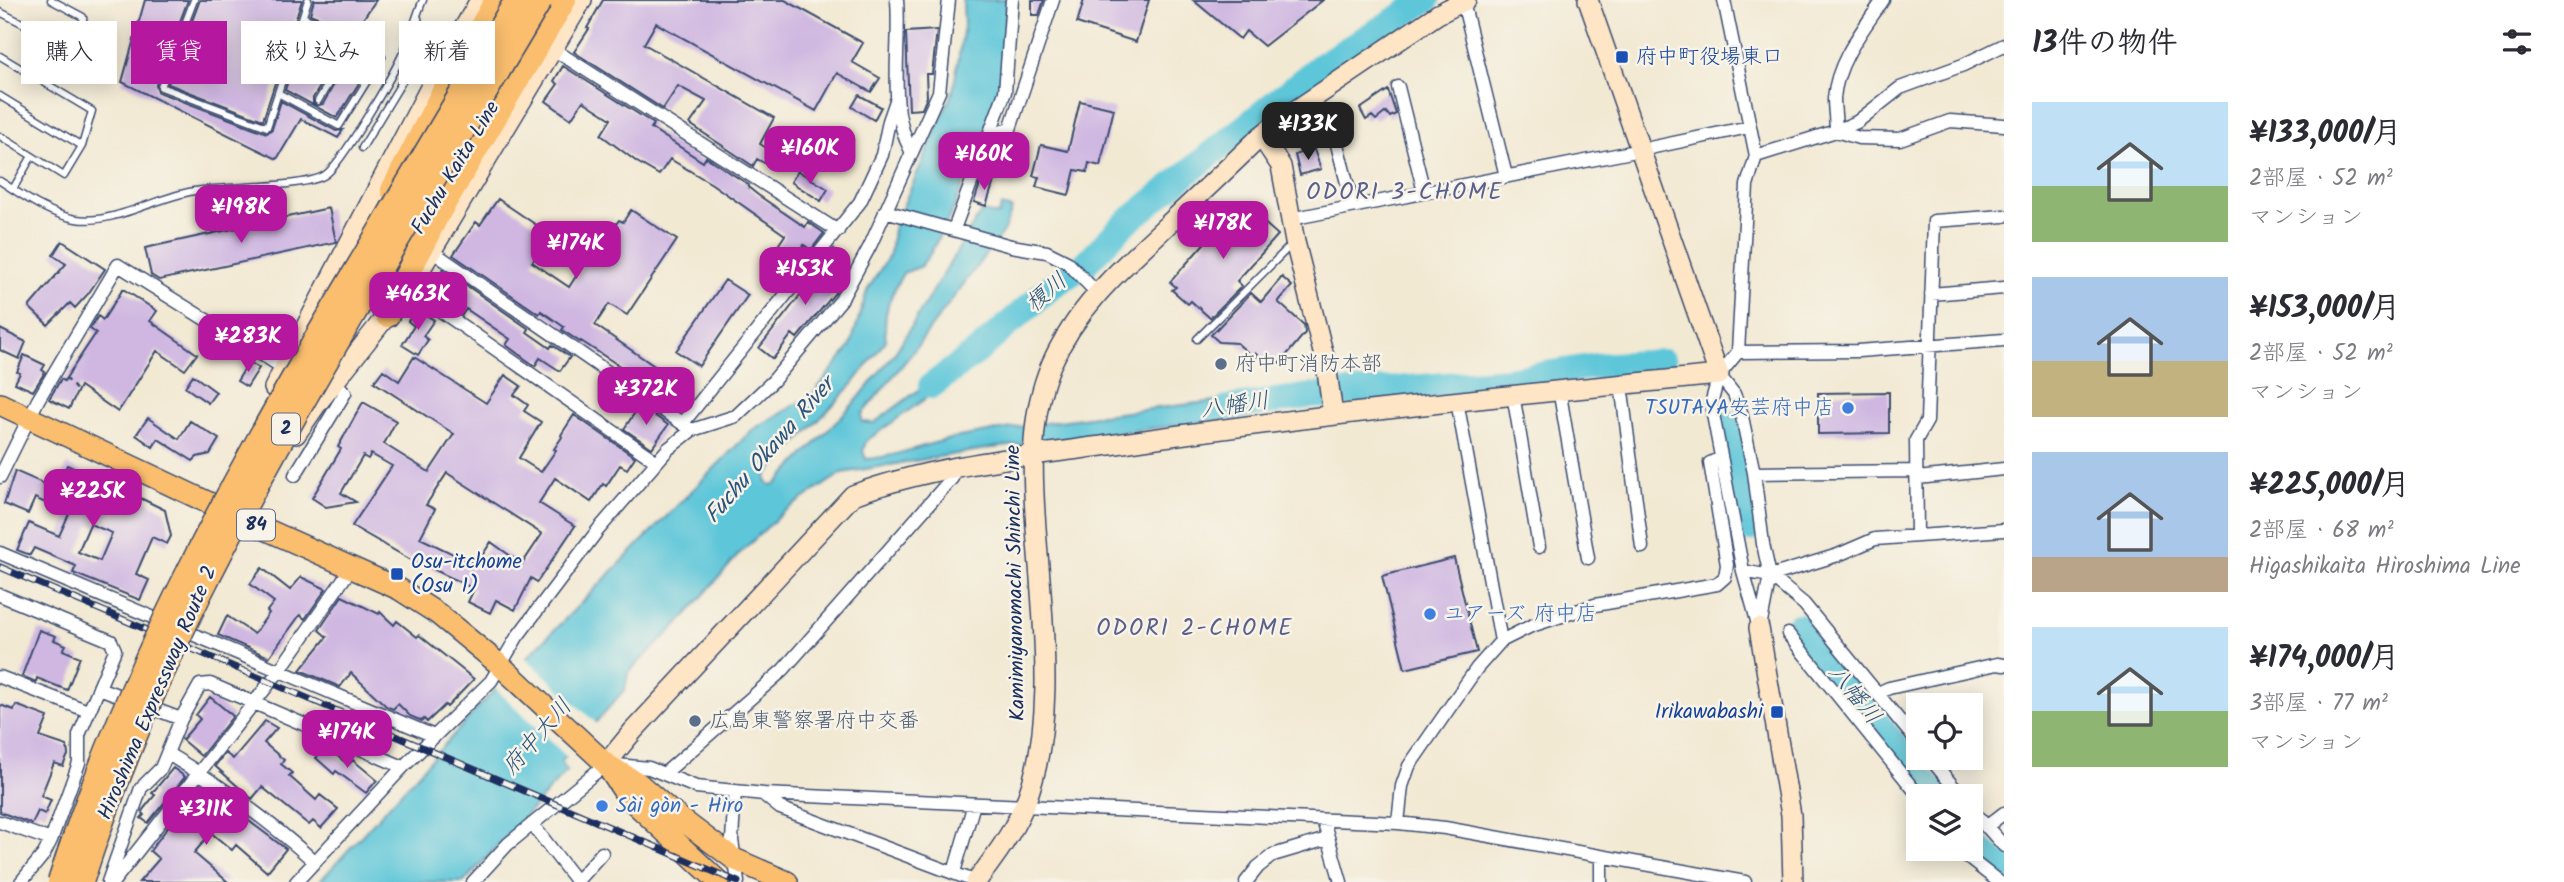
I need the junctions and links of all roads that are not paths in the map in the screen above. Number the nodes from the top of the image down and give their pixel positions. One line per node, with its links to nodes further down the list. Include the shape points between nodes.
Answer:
1 (51, 0): 19 (lane, via 83,17 79,45 70,47)
2 (194, 0): 27 (lane, via 161,87 267,127)
3 (308, 0): 21 (lane)
4 (423, 0): 20 (lane)
5 (480, 0): 65 (street)
6 (497, 0): 65 (highway, via 367,241)
7 (517, 0): 145 (highway, Hiroshima Expressway Route 2 / 2, bridge, via 217,513 122,715)
8 (540, 0): 146 (highway, Hiroshima Expressway Route 2 / 2, bridge, via 234,522 142,719)
9 (564, 0): 60 (highway, via 436,215)
10 (582, 0): 23 (street, Fuchu Kaita Line)
11 (897, 0): 29 (street)
12 (949, 0): 41 (street, via 939,92)
13 (1012, 0): 34 (street, via 1005,92)
14 (1054, 0): 34 (street, via 1010,129)
15 (1588, 0): 40 (street)
16 (1724, 0): 32 (street)
17 (1883, 0): 35 (street, via 1855,40 1839,75 1834,99)
18 (1464, 1): 37 (street, Kamimiyanomachi Shinchi Line, via 1438,14); 44 (street)
19 (0, 12)
20 (417, 16): 39 (lane, via 420,52); 46 (lane, via 402,56 340,160 325,175 302,183 179,194 109,217 78,220 50,212)
21 (303, 18): 27 (lane); 30 (lane, via 355,39)
22 (2004, 45): 35 (street, via 1900,88 1857,122)
23 (553, 49): 53 (street); 55 (street, Fuchu Kaita Line)
24 (0, 56): 38 (lane, via 93,111)
25 (365, 84): 27 (lane, via 339,126)
26 (1398, 87): 47 (street)
27 (278, 93)
28 (0, 96): 38 (lane)
29 (897, 98): 41 (street, via 902,134); 53 (street, via 882,155 860,202)
30 (318, 101)
31 (2004, 125): 35 (street, via 1950,121 1900,139 1859,138)
32 (1749, 127): 40 (street); 43 (street)
33 (1333, 129): 48 (street)
34 (991, 130): 52 (street)
35 (1836, 131): 43 (street)
36 (0, 136): 42 (lane)
37 (1261, 136): 51 (street, via 1281,166); 56 (street, Kamimiyanomachi Shinchi Line)
38 (82, 146): 42 (lane, via 64,176)
39 (362, 148)
40 (1640, 150): 44 (street); 66 (street)
41 (911, 151): 49 (street)
42 (32, 156): 46 (lane)
43 (1756, 156): 64 (street, via 1747,185)
44 (1506, 176): 47 (street)
45 (0, 181): 46 (lane)
46 (13, 189)
47 (1424, 192): 48 (street)
48 (1353, 206): 51 (street)
49 (890, 212): 52 (street); 75 (street, via 841,300 773,381 736,416)
50 (2004, 216): 59 (street, via 1934,221)
51 (1290, 219): 54 (street)
52 (951, 228): 56 (street, via 1047,252 1068,262)
53 (838, 231): 75 (street)
54 (1295, 242): 61 (lane); 73 (street, via 1326,364)
55 (433, 252): 57 (street, Fuchu Kaita Line); 75 (street)
56 (1091, 287): 76 (street, Kamimiyanomachi Shinchi Line, via 1051,366)
57 (408, 288): 60 (street, Fuchu Kaita Line); 78 (street)
58 (2004, 288): 59 (street)
59 (1931, 294): 63 (street)
60 (387, 315): 67 (street, Fuchu Kaita Line)
61 (1197, 339)
62 (2004, 340): 63 (street)
63 (1929, 345): 64 (street); 83 (street, via 1927,421 1916,440)
64 (1738, 352): 66 (street)
65 (285, 369): 74 (street, via 118,265); 85 (street)
66 (1719, 375): 68 (street); 77 (street, via 1711,404); 81 (street, via 1741,412)
67 (335, 381): 82 (street, via 345,393); 86 (street, Fuchu Kaita Line, via 295,436)
68 (1621, 384): 69 (street); 90 (street)
69 (1559, 389): 70 (street); 92 (street)
70 (1513, 394): 71 (street); 89 (street)
71 (1457, 401): 73 (street); 101 (street)
72 (0, 404): 74 (main road, 84)
73 (1333, 415): 76 (street)
74 (29, 417): 84 (street); 85 (main road, 84)
75 (687, 426): 78 (street)
76 (1033, 450): 79 (street); 126 (street, Kamimiyanomachi Shinchi Line, via 1045,701 1040,751)
77 (1721, 458): 94 (street); 101 (street, via 1710,463 1727,565 1725,577 1717,584 1595,605)
78 (657, 462): 103 (street, via 598,530 517,637)
79 (955, 467): 116 (street, via 853,495 633,731); 120 (street, via 952,478 783,670)
80 (2004, 469): 83 (street)
81 (1754, 473): 83 (street); 95 (street)
82 (295, 475)
83 (1917, 475): 88 (street)
84 (0, 477)
85 (211, 503): 86 (main road, 84); 97 (street)
86 (245, 520): 93 (main road, 84); 99 (street, Fuchu Kaita Line)
87 (2004, 530): 88 (street)
88 (1917, 535): 95 (street, via 1875,539)
89 (1538, 547)
90 (1642, 547)
91 (0, 553): 97 (street)
92 (1588, 558)
93 (352, 567): 103 (main road, 84, via 438,614); 104 (street)
94 (1743, 571): 95 (street); 98 (street)
95 (1770, 576): 98 (street); 107 (street, via 1804,604)
96 (0, 595): 106 (street, via 111,641 115,650)
97 (153, 619): 99 (street); 108 (street)
98 (1759, 628): 160 (street, via 1791,815)
99 (189, 634): 104 (street); 110 (street, Fuchu Kaita Line)
100 (1788, 634): 121 (street)
101 (1501, 641): 130 (street, via 1409,766)
102 (2004, 665): 107 (street)
103 (504, 669): 114 (street); 116 (main road, 84)
104 (279, 671): 109 (street); 114 (street)
105 (0, 677): 111 (street)
106 (99, 688): 108 (street); 111 (street)
107 (1878, 693): 113 (street)
108 (119, 695): 110 (street); 144 (street, via 83,780)
109 (253, 703): 112 (street, via 205,684); 117 (street); 119 (street)
110 (155, 709): 112 (street); 147 (street, Fuchu Kaita Line)
111 (88, 711): 135 (street, via 79,735 79,763)
112 (181, 719): 115 (street)
113 (1906, 728)
114 (434, 736): 117 (street)
115 (168, 754): 119 (street); 148 (street, via 141,788)
116 (598, 757): 120 (street); 132 (street); 139 (main road, 84); 152 (main road, 84, via 627,796)
117 (403, 767): 141 (street)
118 (1940, 770): 122 (street)
119 (200, 773): 141 (street); 148 (street)
120 (664, 774): 123 (street, via 696,787)
121 (1909, 784)
122 (1951, 784)
123 (735, 791): 124 (street); 139 (street)
124 (764, 794): 125 (street); 142 (street, via 780,808)
125 (974, 804): 126 (street); 142 (street)
126 (1023, 808): 128 (street); 155 (street, Kamimiyanomachi Shinchi Line, via 1006,843)
127 (2004, 813): 133 (street)
128 (1323, 820): 130 (street); 134 (street)
129 (0, 822): 135 (street)
130 (1398, 823): 138 (street)
131 (1983, 823): 133 (street)
132 (532, 824): 150 (street); 151 (street)
133 (1986, 827): 136 (street)
134 (1327, 839): 156 (street, via 1273,855); 157 (street)
135 (51, 840): 143 (street)
136 (2004, 846)
137 (602, 853): 151 (street)
138 (1601, 856): 158 (street); 159 (street)
139 (734, 859): 153 (street); 154 (main road, 84)
140 (1972, 861): 161 (street)
141 (315, 862): 149 (street)
142 (954, 872): 155 (street)
143 (22, 882)
144 (49, 882)
145 (60, 882)
146 (81, 882)
147 (92, 882)
148 (110, 882)
149 (296, 882)
150 (473, 882)
151 (577, 882)
152 (719, 882)
153 (738, 882)
154 (787, 882)
155 (976, 882)
156 (1246, 882)
157 (1341, 882)
158 (1601, 882)
159 (1745, 882)
160 (1793, 882)
161 (1998, 882)

